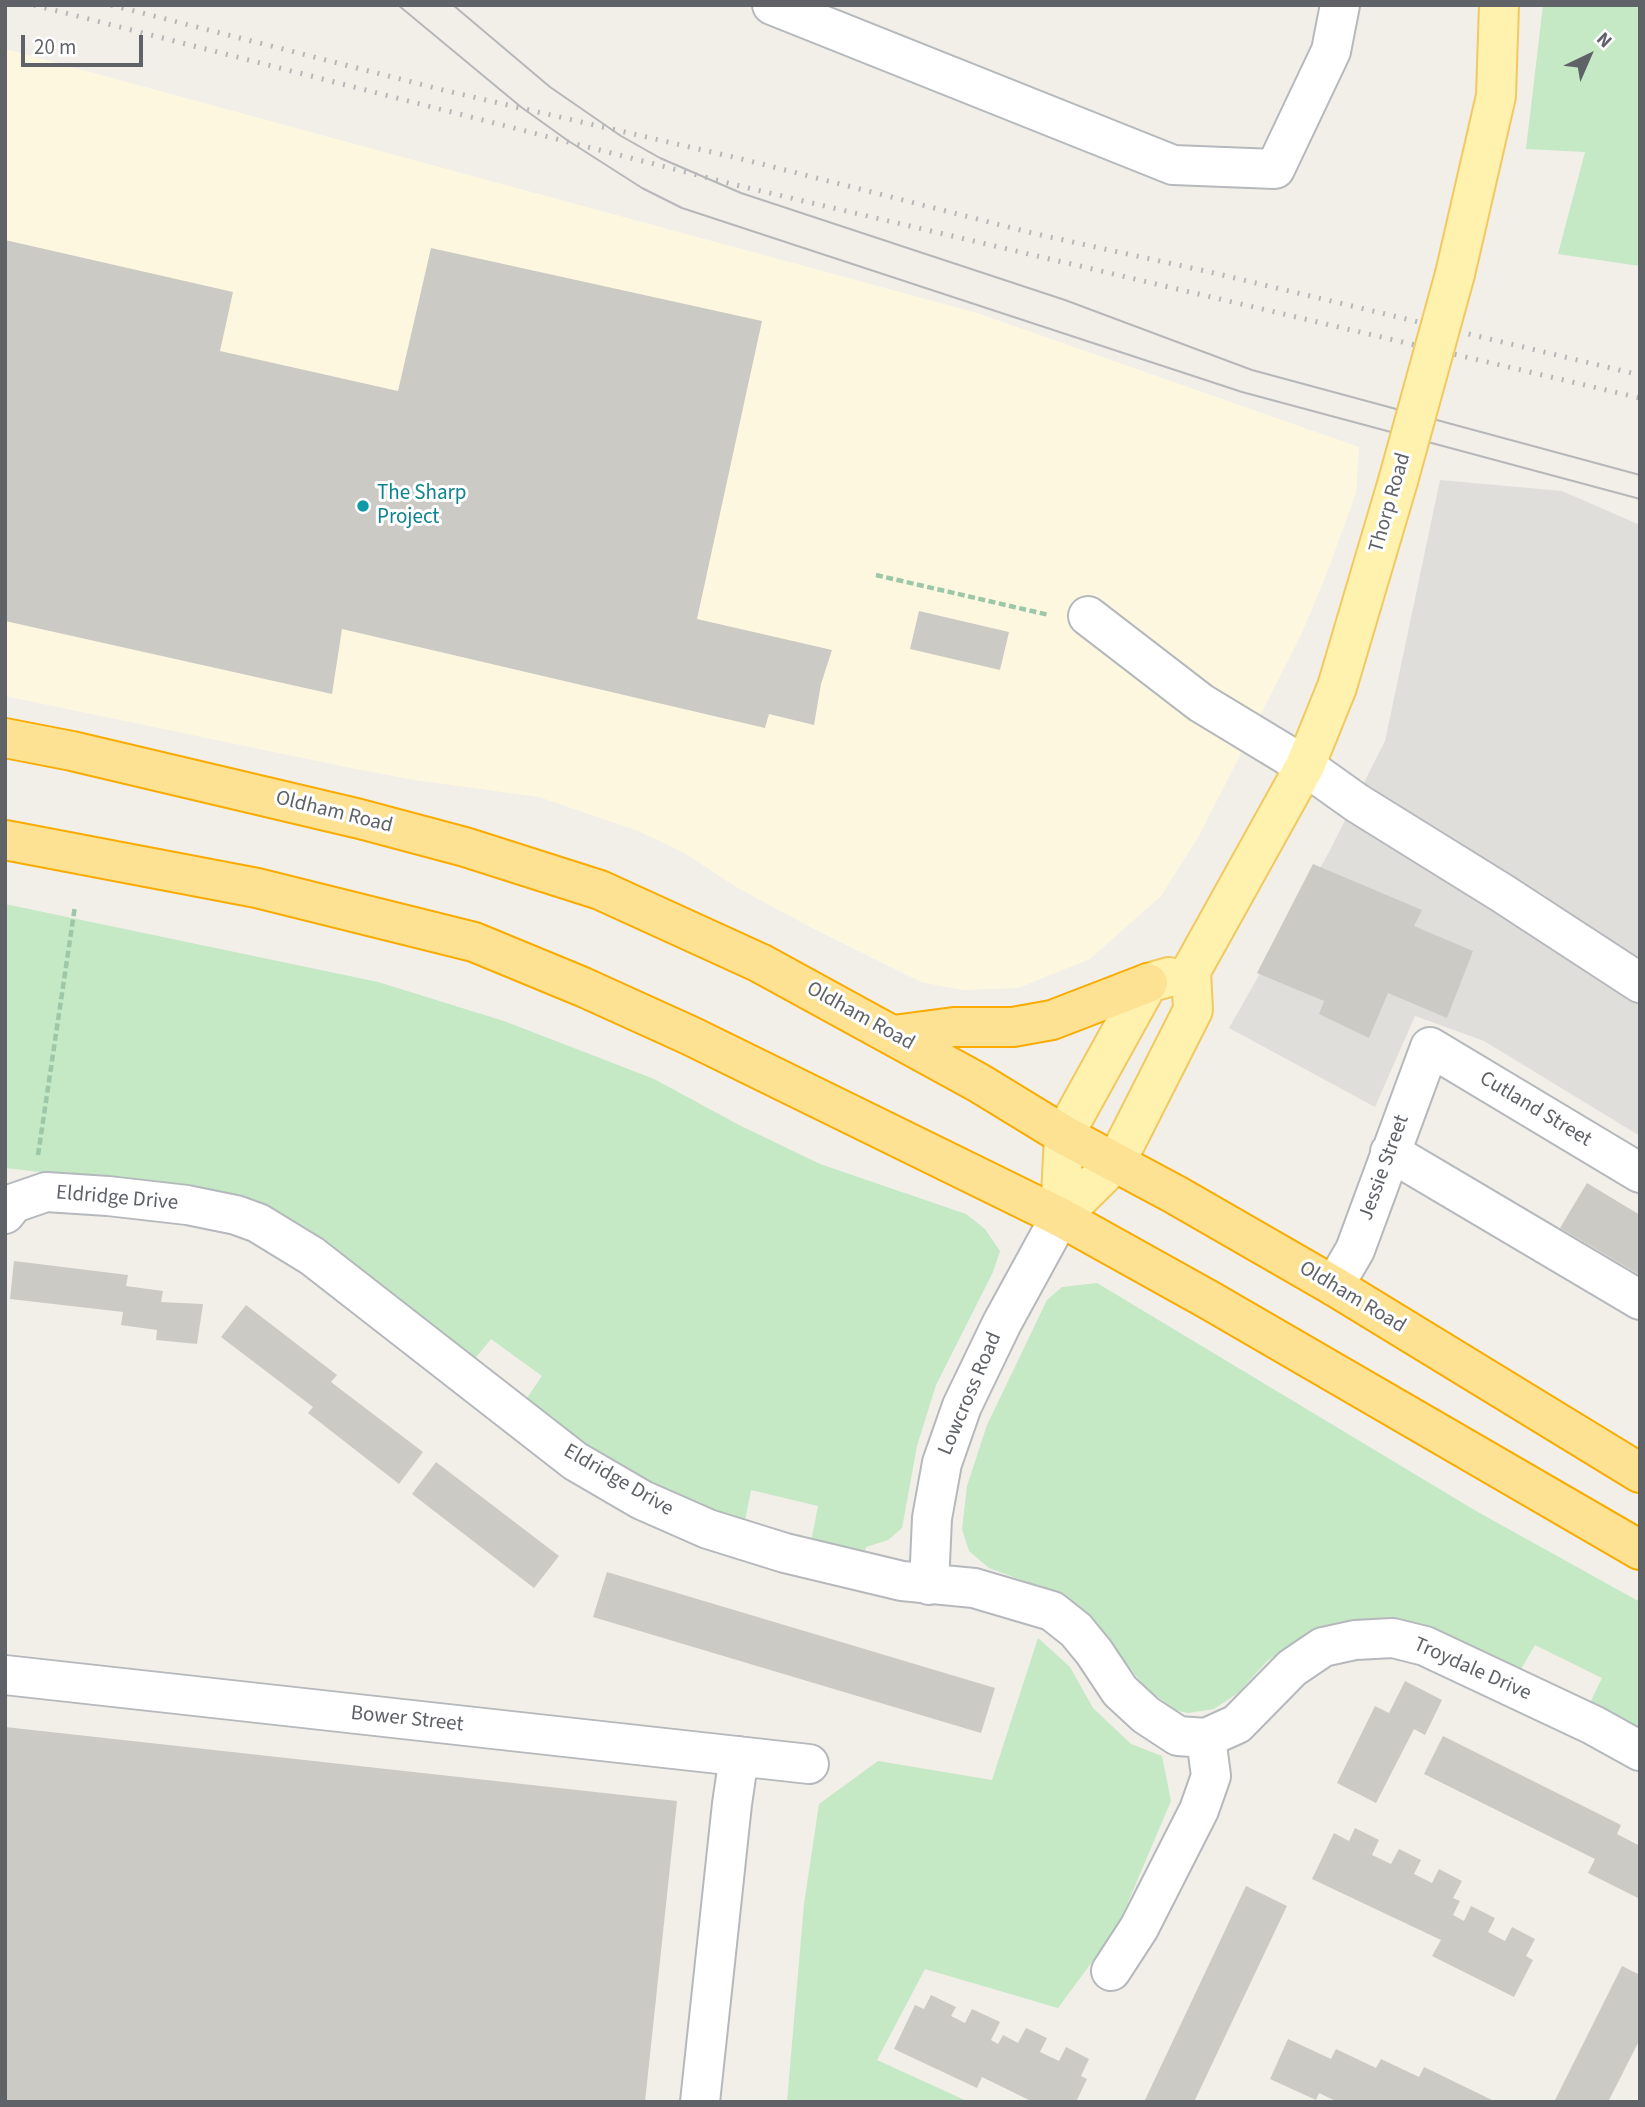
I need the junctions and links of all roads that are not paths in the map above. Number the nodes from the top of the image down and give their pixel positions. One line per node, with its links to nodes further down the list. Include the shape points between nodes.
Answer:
1 (772, 5): 2 (street, via 1173,165 1275,169 1331,51)
2 (1340, 5)
3 (1499, 5): 6 (main road, Thorp Road, bridge, via 1496,96 1455,274 1338,687)
4 (1088, 616): 6 (street, via 1201,703)
5 (5, 738): 11 (highway, Oldham Road, via 360,818 600,890 760,963)
6 (1305, 766): 8 (main road, Thorp Road); 9 (street)
7 (5, 840): 18 (highway, via 257,888 474,942 691,1036)
8 (1191, 971): 10 (main road); 15 (main road, via 1193,1010)
9 (1640, 982)
10 (1147, 984): 11 (highway, via 1052,1020); 13 (main road)
11 (893, 1035): 13 (highway, Oldham Road)
12 (1430, 1047): 14 (street, Jessie Street); 16 (street, Cutland Street)
13 (1064, 1135): 15 (highway, Oldham Road); 18 (main road)
14 (1390, 1152): 19 (street, Jessie Street, via 1355,1250); 20 (street)
15 (1116, 1162): 18 (main road); 19 (highway, Oldham Road)
16 (1640, 1173)
17 (14, 1203): 23 (street, Eldridge Drive, via 46,1192 187,1205 258,1223 312,1256 575,1461 642,1500 708,1529 785,1553)
18 (1060, 1217): 22 (highway); 23 (street, Lowcross Road, via 1002,1323 958,1418 942,1463 932,1518)
19 (1334, 1286): 21 (highway, Oldham Road)
20 (1640, 1300)
21 (1640, 1473)
22 (1640, 1550)
23 (929, 1585): 25 (street, Eldridge Drive, via 974,1588 1052,1611 1076,1630 1120,1691 1146,1715 1178,1737)
24 (5, 1675): 27 (street, Bower Street)
25 (1206, 1738): 26 (street, Troydale Drive, via 1237,1724 1292,1668 1323,1647 1393,1638 1425,1646); 29 (street, via 1211,1776 1199,1810 1139,1928)
26 (1640, 1751)
27 (739, 1756): 28 (street, Bower Street); 30 (street)
28 (809, 1764)
29 (1111, 1971)
30 (700, 2102)

